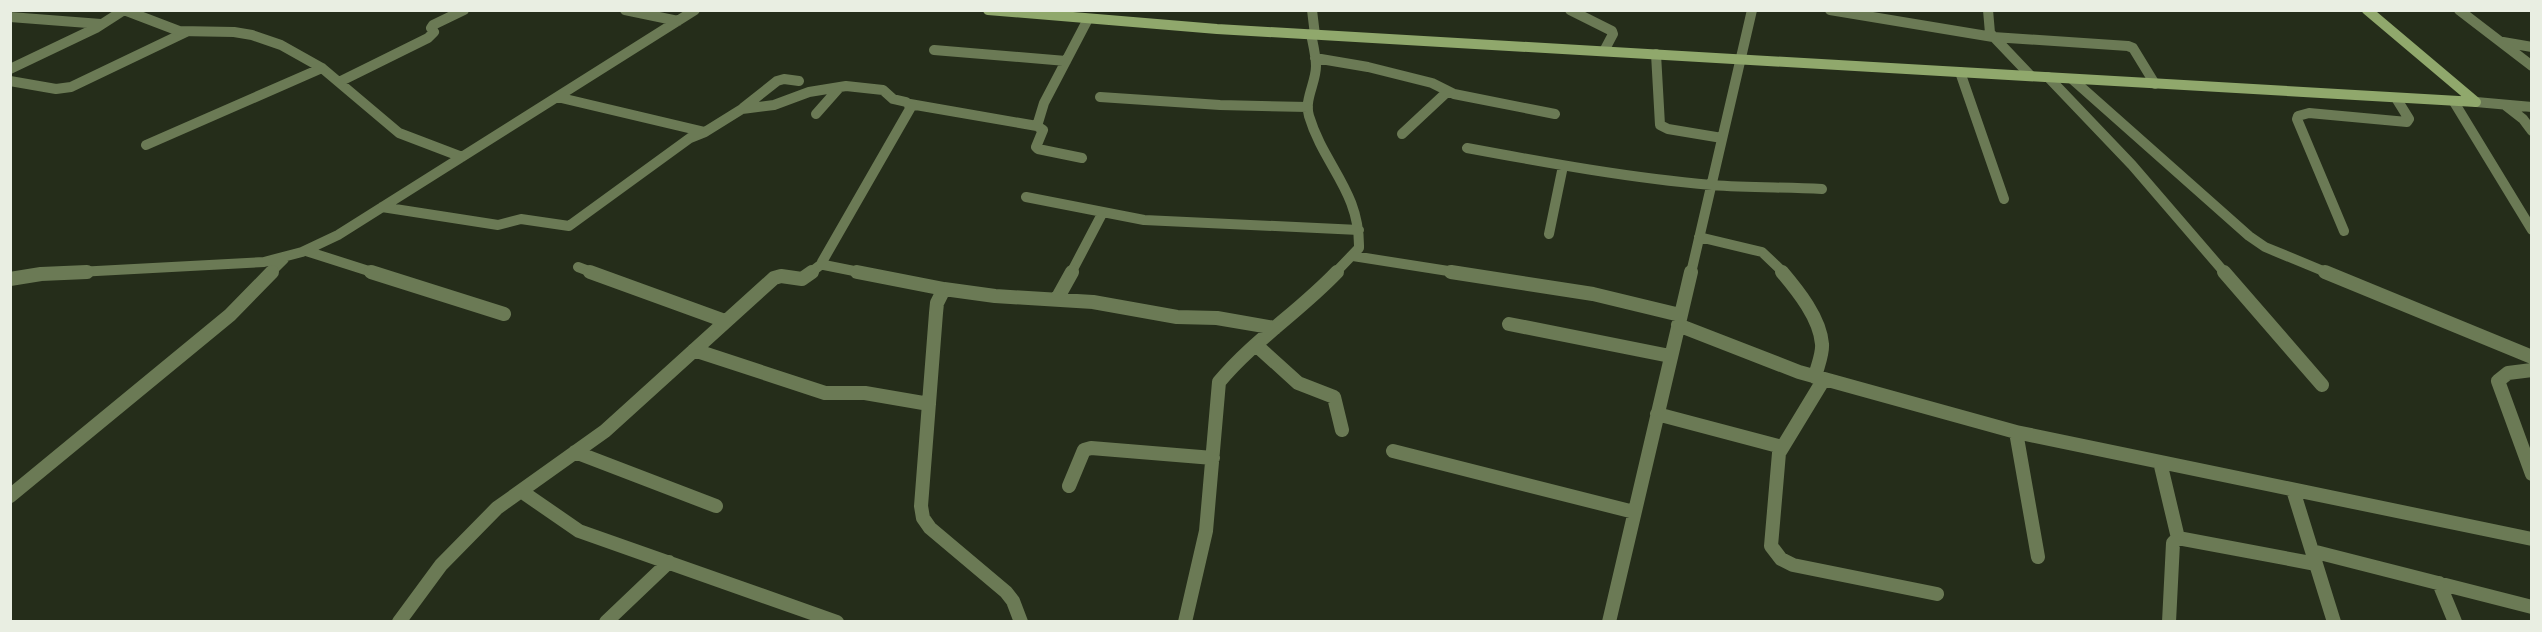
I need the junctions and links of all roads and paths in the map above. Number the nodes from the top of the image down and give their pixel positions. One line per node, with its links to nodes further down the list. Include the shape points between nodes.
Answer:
1 (124, 10): 18 (street); 19 (street)
2 (464, 10): 39 (street, via 433,25 434,32 428,38)
3 (625, 10): 17 (street)
4 (695, 10): 17 (street)
5 (988, 10): 14 (main road)
6 (1105, 10): 16 (street)
7 (1312, 10): 20 (street)
8 (1570, 10): 25 (street, via 1612,31)
9 (1752, 10): 28 (street)
10 (1830, 10): 21 (street)
11 (1988, 10): 21 (street)
12 (2367, 10): 47 (main road)
13 (2459, 10): 22 (street)
14 (1019, 12): 16 (main road)
15 (10, 16): 18 (street)
16 (1093, 19): 20 (main road); 29 (street)
17 (678, 21): 43 (street)
18 (101, 24): 32 (street)
19 (186, 32): 31 (street, via 252,35 281,45); 37 (street, via 71,87 56,89)
20 (1313, 34): 25 (main road); 27 (street)
21 (1993, 38): 34 (street); 40 (street, via 2128,46)
22 (2500, 42): 23 (street); 30 (street)
23 (2532, 46)
24 (934, 50): 29 (street)
25 (1604, 51): 26 (main road)
26 (1656, 54): 28 (main road); 59 (street, via 1660,125)
27 (1315, 58): 42 (street, via 1423,81); 50 (street)
28 (1741, 59): 33 (main road); 59 (street)
29 (1066, 61): 55 (street)
30 (2532, 66)
31 (322, 68): 39 (street); 60 (street)
32 (10, 69)
33 (1960, 72): 34 (main road); 68 (street)
34 (2031, 76): 35 (main road)
35 (2049, 77): 36 (main road); 97 (street, via 2132,165)
36 (2072, 79): 40 (main road); 94 (street, via 2265,247)
37 (10, 81)
38 (799, 81): 52 (street, via 777,81)
39 (339, 82): 62 (street, via 399,133)
40 (2155, 84): 45 (main road)
41 (839, 88): 48 (street, via 883,90 893,99); 52 (street); 53 (street)
42 (1447, 92): 54 (street); 58 (street)
43 (557, 97): 57 (street); 62 (street)
44 (1100, 98): 50 (street)
45 (2396, 99): 46 (main road); 73 (street, via 2409,119 2407,122 2309,113 2298,116)
46 (2454, 102): 47 (main road); 72 (street)
47 (2476, 102): 49 (street)
48 (910, 104): 55 (street); 79 (street)
49 (2505, 105): 51 (street); 56 (street)
50 (1308, 107): 71 (street, via 1311,122 1341,176)
51 (2532, 107)
52 (742, 109): 57 (street)
53 (816, 114)
54 (1555, 114)
55 (1037, 126): 63 (street, via 1043,130 1038,149)
56 (2532, 131)
57 (705, 132): 69 (street, via 690,138 569,225 521,219 498,225)
58 (1401, 134)
59 (1722, 138): 65 (street)
60 (146, 145)
61 (1467, 148): 64 (street)
62 (462, 157): 69 (street)
63 (1082, 159)
64 (1563, 166): 65 (street); 74 (street)
65 (1711, 185): 66 (street); 75 (street)
66 (1822, 189)
67 (1026, 197): 70 (street)
68 (2004, 199)
69 (382, 207): 76 (street)
70 (1103, 212): 71 (street, via 1144,220); 85 (street)
71 (1359, 230): 77 (street, via 1359,249)
72 (2532, 230)
73 (2344, 231)
74 (1549, 234)
75 (1699, 237): 87 (street); 96 (street, via 1756,250 1770,258 1814,319 1822,346)
76 (306, 251): 78 (street); 86 (street)
77 (1353, 256): 87 (street, via 1593,294); 90 (street)
78 (284, 259): 82 (street); 111 (street, via 230,315)
79 (823, 263): 84 (street); 88 (street, via 802,279 777,276)
80 (578, 267): 88 (street)
81 (10, 273): 82 (street)
82 (26, 277): 83 (street)
83 (10, 279)
84 (944, 289): 85 (street, via 1018,299); 98 (street, via 937,303)
85 (1057, 299): 90 (street)
86 (504, 314)
87 (1679, 320): 93 (street); 96 (street)
88 (725, 321): 92 (street)
89 (1509, 324): 93 (street)
90 (1275, 328): 91 (street)
91 (1256, 345): 100 (street, via 1298,384 1334,397); 105 (street, via 1220,382)
92 (694, 350): 98 (street, via 825,393 865,393); 104 (street, via 605,431)
93 (1670, 356): 99 (street)
94 (2532, 357)
95 (2532, 370): 107 (street, via 2505,373 2498,381)
96 (1820, 378): 101 (street); 102 (street)
97 (2322, 385)
98 (929, 404): 125 (street, via 923,518 1006,592)
99 (1657, 414): 102 (street); 113 (street)
100 (1342, 430)
101 (2016, 432): 106 (street); 116 (street)
102 (1782, 447): 120 (street, via 1771,546 1775,554 1793,565)
103 (1393, 451): 113 (street)
104 (575, 452): 110 (street); 112 (street)
105 (1213, 458): 108 (street, via 1091,448 1084,450); 126 (street, via 1206,531)
106 (2160, 462): 109 (street); 114 (street)
107 (2531, 470)
108 (1069, 486)
109 (2293, 490): 115 (street); 117 (street)
110 (521, 491): 118 (street, via 579,531); 122 (street, via 497,508 441,565)
111 (10, 496)
112 (716, 506)
113 (1634, 512): 127 (street)
114 (2178, 538): 117 (street); 128 (street, via 2173,543)
115 (2532, 539)
116 (2038, 557)
117 (2314, 557): 119 (street); 129 (street)
118 (669, 562): 123 (street); 124 (street)
119 (2439, 583): 121 (street); 130 (street)
120 (1937, 594)
121 (2532, 607)
122 (399, 621)
123 (606, 621)
124 (837, 621)
125 (1021, 621)
126 (1185, 621)
127 (1609, 621)
128 (2169, 621)
129 (2334, 621)
130 (2455, 621)

